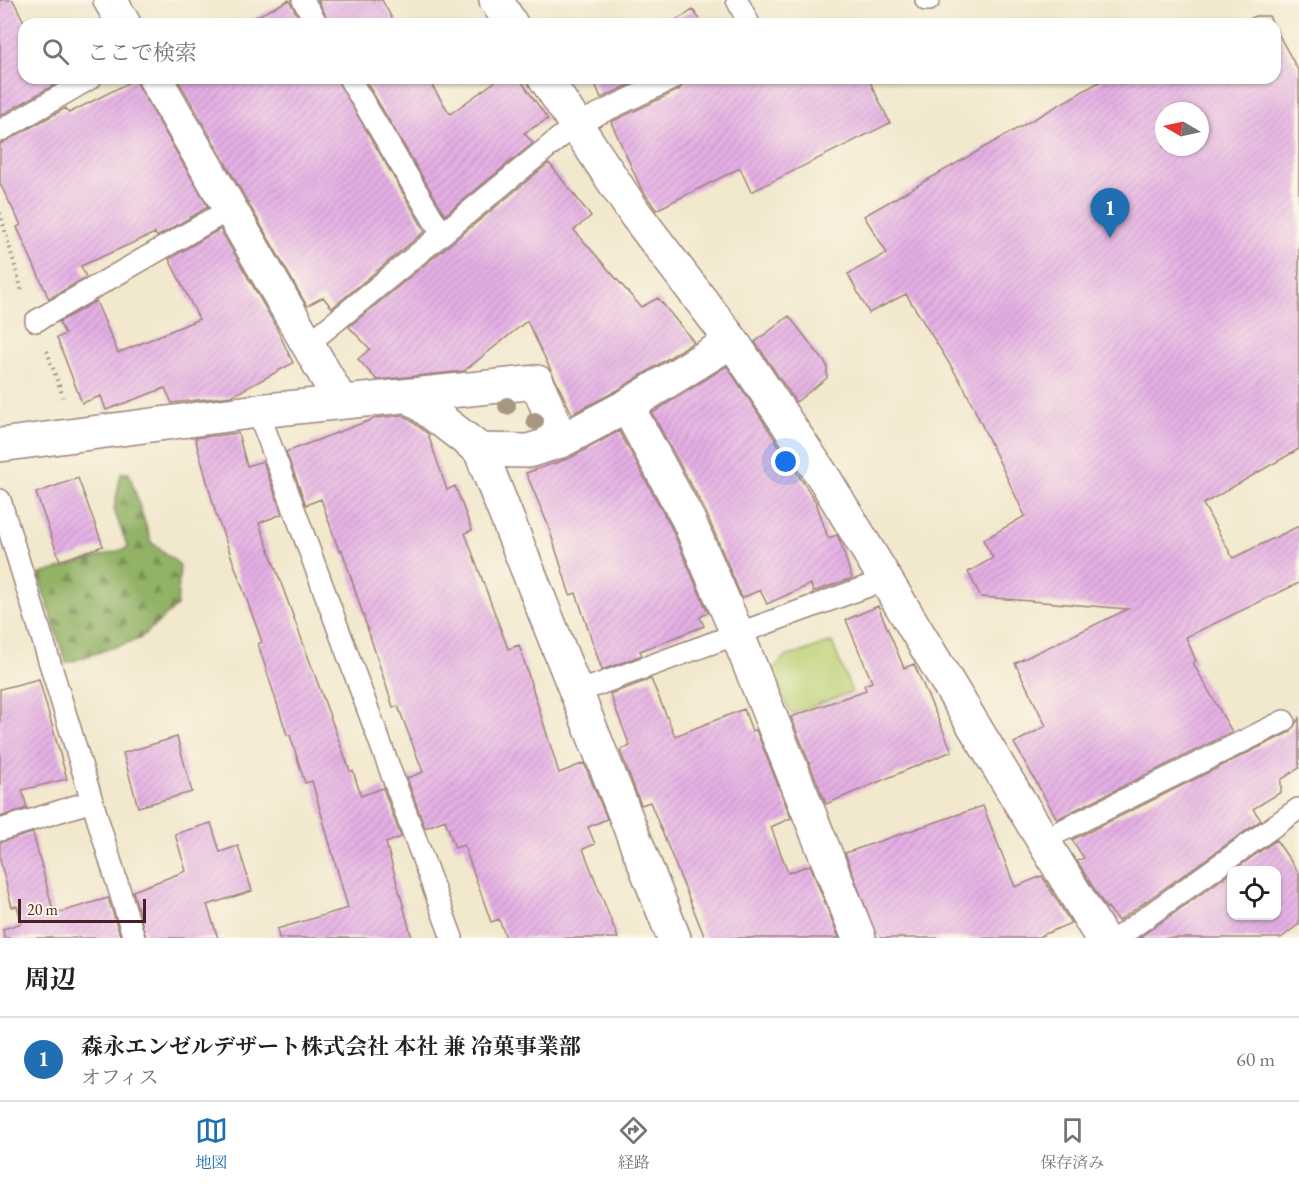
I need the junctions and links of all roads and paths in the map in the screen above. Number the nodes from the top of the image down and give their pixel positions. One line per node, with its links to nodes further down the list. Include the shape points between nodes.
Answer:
1 (110, 0): 5 (street)
2 (303, 0): 6 (lane)
3 (496, 0): 7 (street)
4 (737, 0): 8 (lane)
5 (120, 18)
6 (314, 18)
7 (507, 18)
8 (746, 18)
9 (82, 84): 15 (lane)
10 (158, 84): 16 (street)
11 (353, 84): 17 (lane)
12 (549, 84): 14 (street)
13 (661, 84): 14 (lane)
14 (575, 125): 17 (lane); 19 (street, via 636,215)
15 (0, 131)
16 (230, 208): 18 (lane); 20 (street)
17 (442, 234): 20 (lane)
18 (36, 321)
19 (732, 341): 23 (street); 29 (street, via 826,481)
20 (308, 344): 22 (street)
21 (411, 397): 22 (street); 25 (street, via 537,382); 27 (street)
22 (341, 402): 24 (street)
23 (627, 406): 25 (street); 30 (street, via 688,519)
24 (258, 411): 26 (street); 39 (lane)
25 (561, 441): 27 (street, via 528,451)
26 (0, 445)
27 (480, 450): 31 (street)
28 (0, 500): 33 (lane)
29 (885, 580): 30 (lane); 36 (street)
30 (737, 633): 31 (lane); 41 (street)
31 (575, 693): 40 (street)
32 (1284, 721): 36 (lane)
33 (92, 801): 35 (lane); 38 (lane)
34 (1298, 809): 37 (lane)
35 (0, 830)
36 (1043, 840): 37 (street)
37 (1103, 937)
38 (134, 938)
39 (452, 938)
40 (674, 938)
41 (859, 938)

